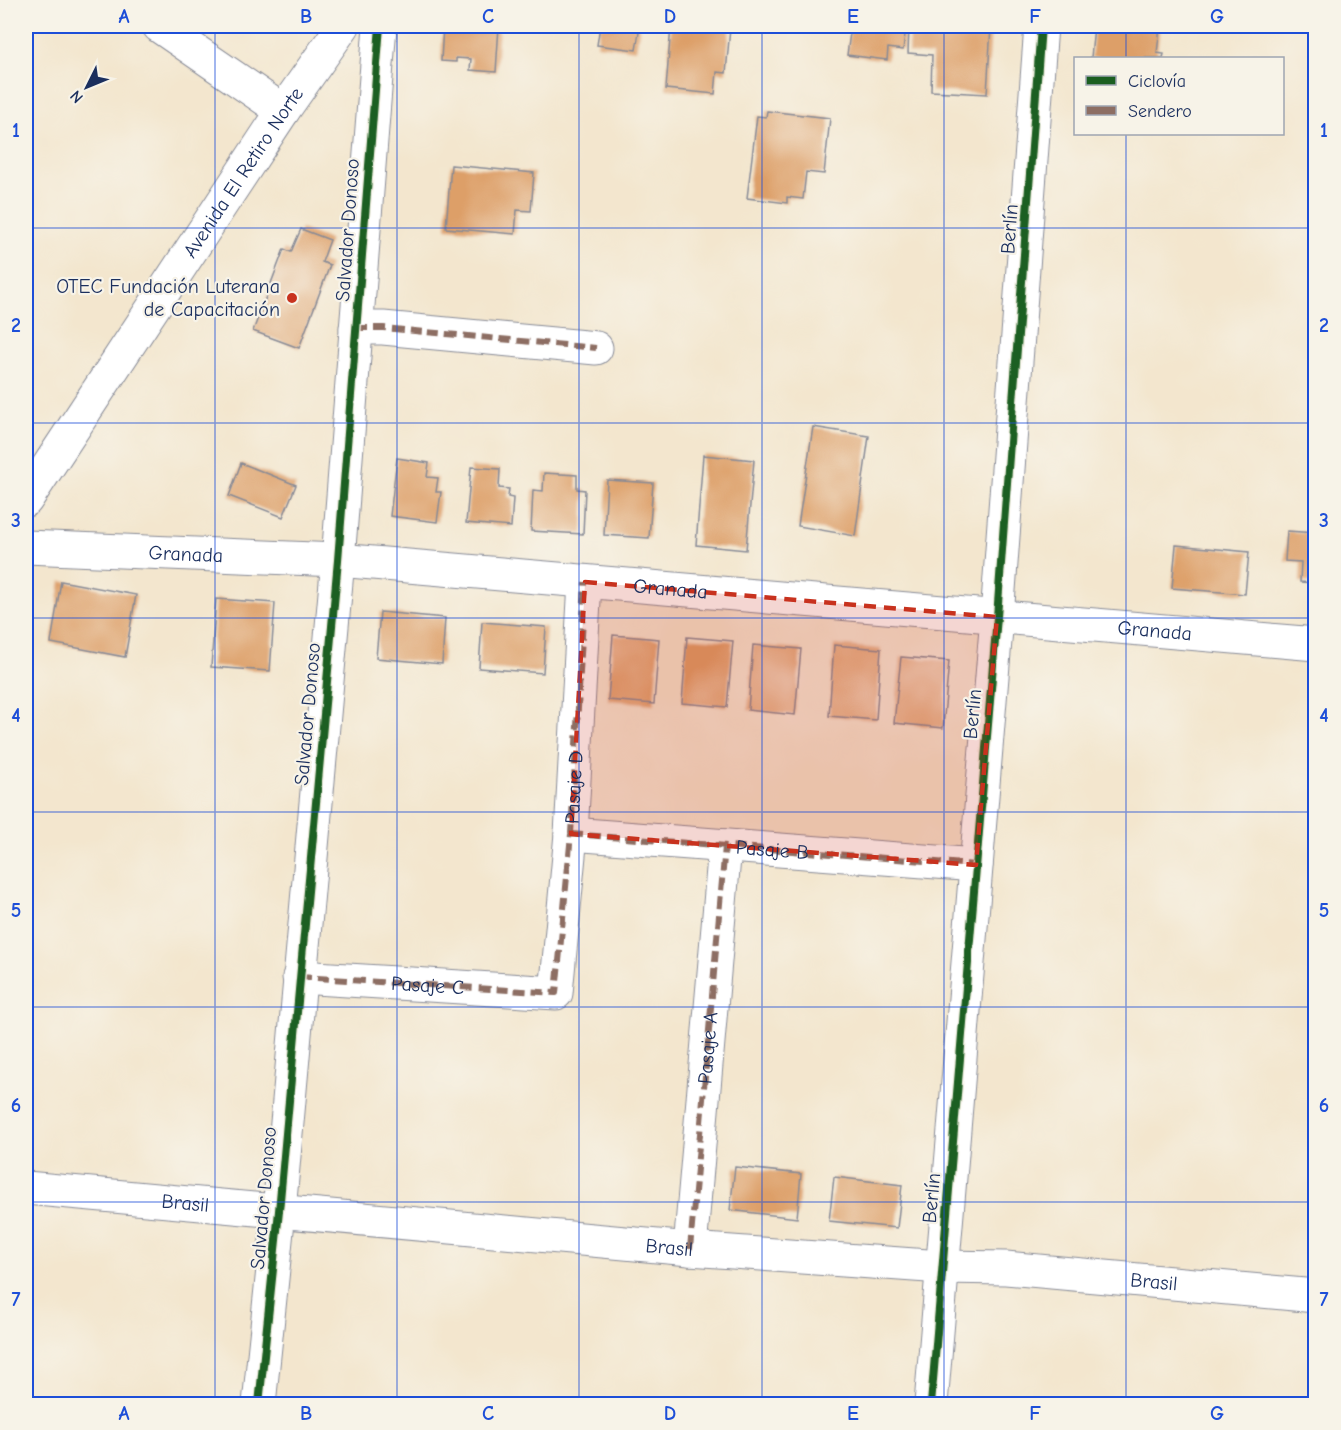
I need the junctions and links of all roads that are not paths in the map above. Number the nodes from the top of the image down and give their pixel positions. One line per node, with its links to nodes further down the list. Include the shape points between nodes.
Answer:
1 (159, 26): 5 (street)
2 (343, 26): 5 (street, Avenida El Retiro Norte)
3 (380, 26): 6 (street, Salvador Donoso)
4 (1041, 26): 12 (street, Berlín)
5 (283, 111): 8 (street, Avenida El Retiro Norte)
6 (356, 328): 7 (street, via 383,327); 10 (street, Salvador Donoso)
7 (596, 348)
8 (26, 500)
9 (26, 547): 10 (street, Granada)
10 (338, 560): 11 (street, Granada); 17 (street, Salvador Donoso)
11 (585, 582): 12 (street, Granada); 14 (street, Pasaje D)
12 (997, 617): 13 (street, Granada); 16 (street, Berlín)
13 (1316, 644)
14 (571, 834): 15 (street, Pasaje B); 18 (street, Pasaje D)
15 (725, 846): 16 (street, Pasaje B); 21 (street, Pasaje A)
16 (975, 865): 22 (street, Berlín)
17 (299, 977): 18 (street, Pasaje C); 20 (street, Salvador Donoso)
18 (556, 993)
19 (26, 1188): 20 (street, Brasil)
20 (279, 1211): 21 (street, Brasil); 24 (street, Salvador Donoso)
21 (690, 1249): 22 (street, Brasil)
22 (942, 1266): 23 (street, Brasil, via 1006,1268); 25 (street, Berlín)
23 (1316, 1296)
24 (259, 1404)
25 (931, 1404)

